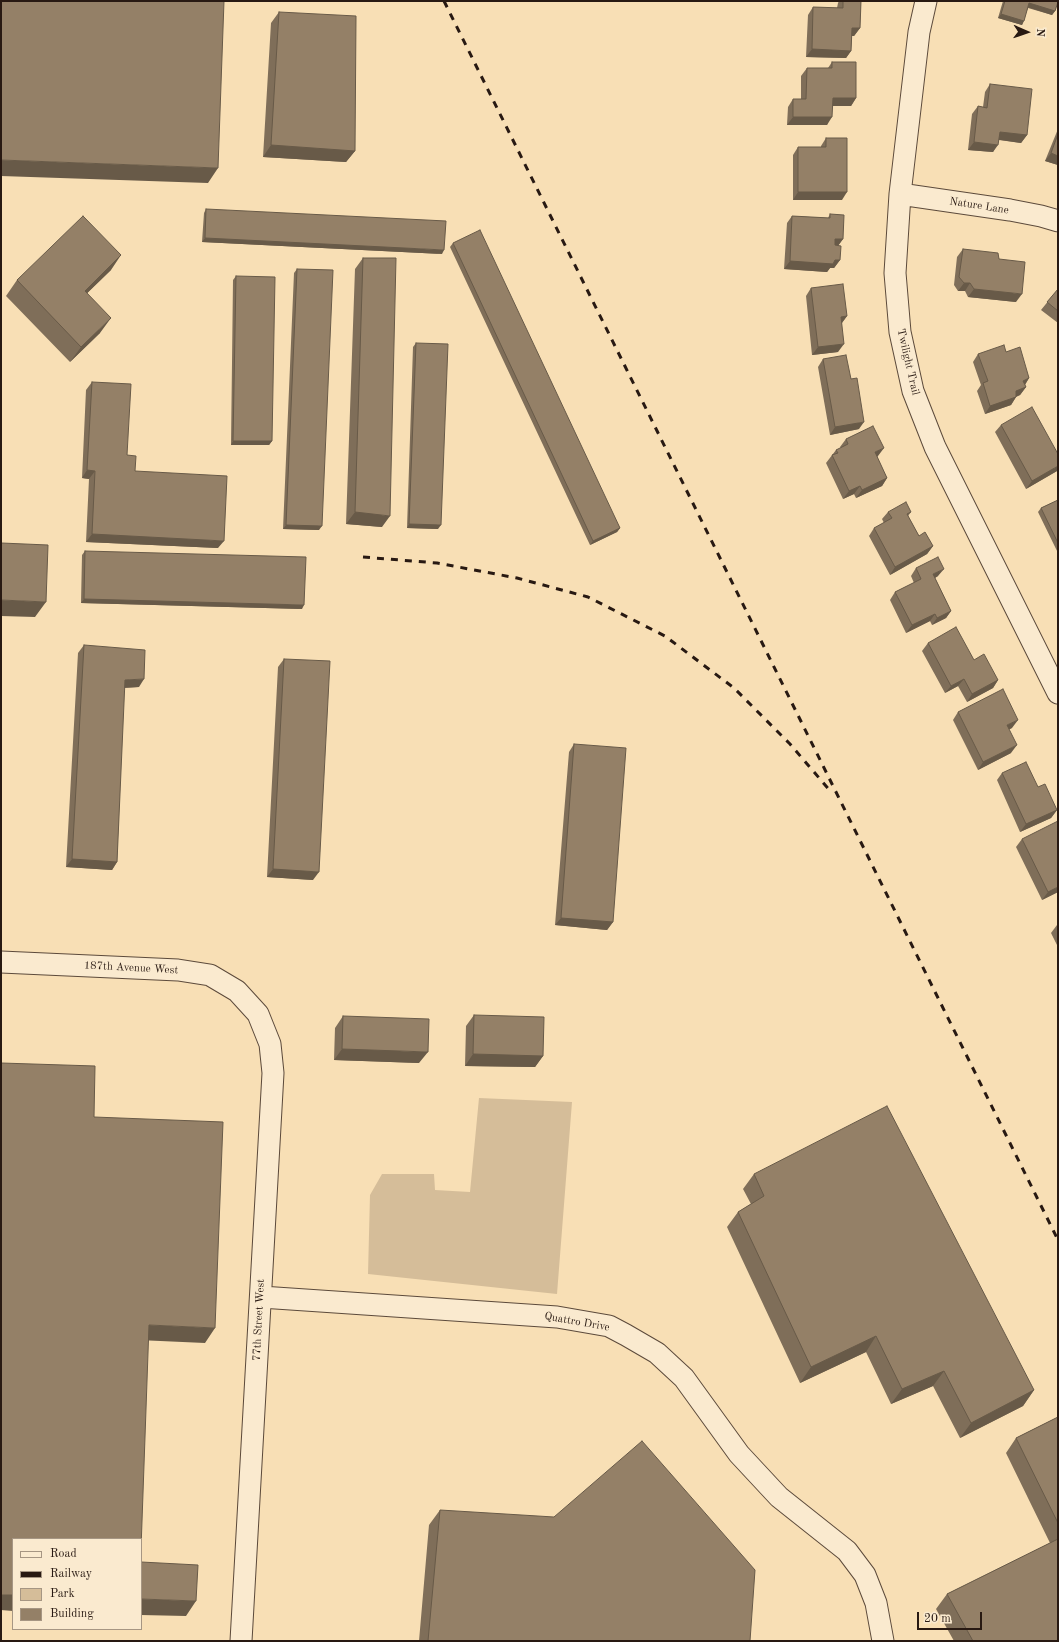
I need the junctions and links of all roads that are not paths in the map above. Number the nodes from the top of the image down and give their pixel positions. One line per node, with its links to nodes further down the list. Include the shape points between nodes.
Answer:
1 (926, 1): 2 (street, Twilight Trail, via 919,32)
2 (900, 194): 3 (street, Nature Lane, via 1018,212); 4 (street, Twilight Trail, via 895,273 900,332 913,391 935,447)
3 (1058, 221)
4 (1058, 693)
5 (1, 962): 6 (street, 187th Avenue West, via 178,970 210,975 237,992)
6 (250, 1005): 7 (street, 77th Street West, via 258,1014 270,1044 273,1073)
7 (261, 1297): 8 (street, 77th Street West); 9 (street, Quattro Drive, via 557,1317 609,1326 626,1335 657,1353 684,1378 744,1459 779,1497 846,1550 865,1575 876,1602)
8 (241, 1641)
9 (883, 1641)

